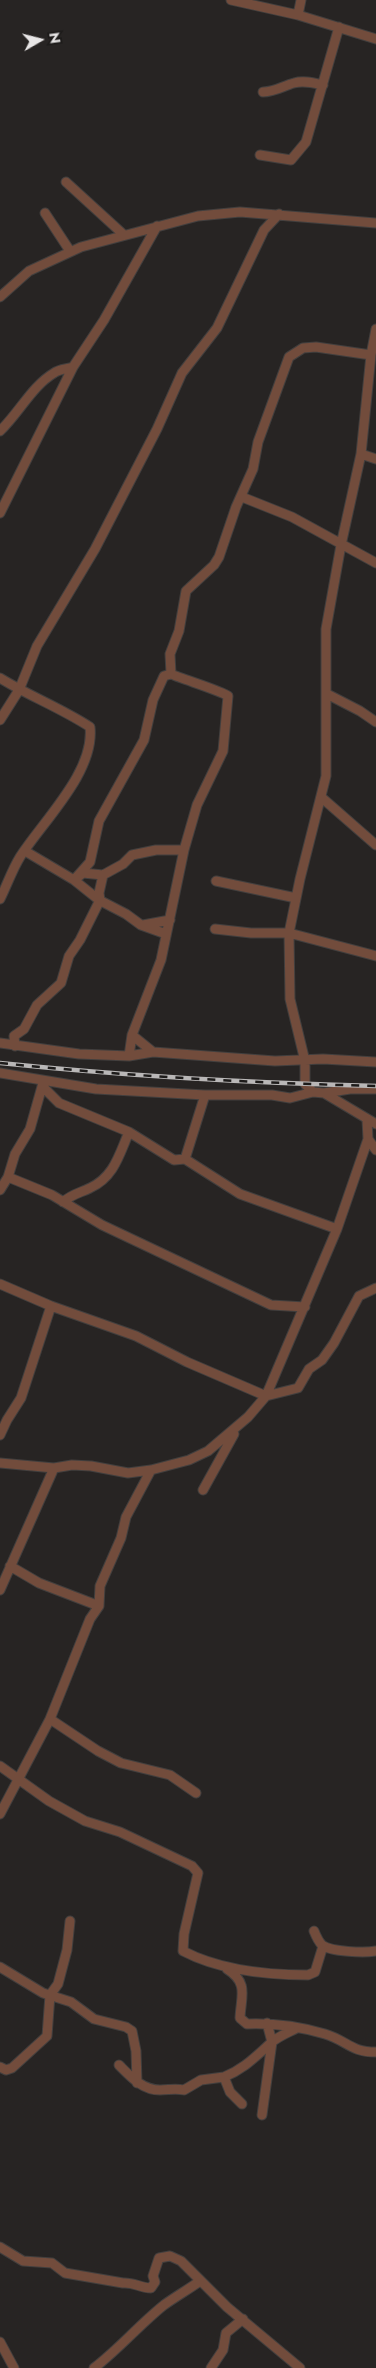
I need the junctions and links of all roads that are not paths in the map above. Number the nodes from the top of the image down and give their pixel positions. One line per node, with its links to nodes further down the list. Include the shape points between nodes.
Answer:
1 (231, 0): 3 (street)
2 (301, 0): 3 (street)
3 (298, 15): 4 (street)
4 (340, 27): 5 (street); 6 (street)
5 (376, 39)
6 (323, 85): 7 (street, via 294,83 272,92); 8 (street, via 306,142 299,153 291,160)
7 (263, 92)
8 (260, 155)
9 (66, 182): 14 (street)
10 (45, 213): 15 (street)
11 (279, 214): 12 (street); 13 (street, via 240,212 198,216); 29 (street, via 264,230 217,328 182,373 95,549 37,646)
12 (376, 223)
13 (156, 226): 14 (street); 19 (street, via 104,320)
14 (124, 235): 15 (street)
15 (70, 251): 16 (street, via 29,271)
16 (0, 297)
17 (376, 329): 18 (street)
18 (371, 356): 21 (street); 23 (street, via 316,347 304,348 289,357)
19 (73, 367): 20 (street, via 55,372 39,385); 24 (street)
20 (0, 431)
21 (361, 454): 22 (street); 25 (street)
22 (376, 459)
23 (242, 497): 25 (street, via 292,518); 27 (street, via 219,557 186,591 179,631 170,654)
24 (0, 513)
25 (341, 545): 26 (street); 30 (street, via 326,629)
26 (376, 563)
27 (171, 674): 35 (street, via 228,696 224,751 197,805); 38 (street, via 164,676 153,700 144,740 99,821 90,862)
28 (0, 678): 29 (street)
29 (19, 690): 31 (street); 36 (street, via 90,727 91,741 87,756 65,795)
30 (327, 694): 32 (street); 33 (street, via 326,776)
31 (0, 720)
32 (376, 722)
33 (321, 797): 34 (street); 41 (street)
34 (376, 845)
35 (184, 850): 37 (street, via 156,850 132,855 124,864); 43 (street)
36 (25, 851): 38 (street); 40 (street)
37 (104, 875): 38 (street, via 83,873); 42 (street)
38 (74, 880): 42 (street)
39 (216, 881): 41 (street)
40 (1, 894)
41 (296, 898): 46 (street)
42 (99, 901): 44 (street); 51 (street, via 69,956 61,983 37,1005 24,1029 14,1036)
43 (170, 920): 44 (street); 47 (street)
44 (141, 925): 47 (street)
45 (215, 929): 46 (street)
46 (290, 933): 48 (street); 54 (street, via 290,999)
47 (166, 934): 49 (street, via 160,960)
48 (376, 956)
49 (132, 1035): 52 (street); 53 (street)
50 (0, 1043): 51 (street)
51 (15, 1046): 53 (street)
52 (153, 1052): 53 (street); 54 (street, via 276,1062)
53 (129, 1056)
54 (305, 1061): 55 (street); 59 (street, via 305,1084)
55 (376, 1062)
56 (0, 1072): 57 (street)
57 (43, 1082): 61 (street, via 96,1089); 64 (street, via 60,1103); 68 (street, via 30,1129 14,1154)
58 (376, 1089): 60 (street)
59 (313, 1092): 60 (street); 61 (street, via 290,1098)
60 (324, 1094): 62 (street)
61 (205, 1095): 67 (street)
62 (367, 1120): 63 (street); 65 (street)
63 (376, 1124)
64 (129, 1132): 67 (street, via 174,1160); 70 (street, via 109,1175 90,1188 71,1194)
65 (368, 1139): 66 (street); 71 (street)
66 (376, 1150)
67 (185, 1159): 71 (street, via 240,1194)
68 (8, 1177): 69 (street); 70 (street)
69 (0, 1190)
70 (63, 1202): 75 (street, via 271,1306)
71 (337, 1229): 75 (street)
72 (0, 1284): 74 (street)
73 (376, 1288): 76 (street, via 359,1296 334,1343 322,1360 309,1369 298,1388)
74 (51, 1306): 76 (street, via 136,1336); 78 (street, via 21,1398)
75 (304, 1307): 76 (street)
76 (266, 1396): 77 (street)
77 (237, 1427): 81 (street, via 208,1451 189,1460); 82 (street)
78 (0, 1435)
79 (0, 1464): 80 (street)
80 (54, 1468): 81 (street, via 91,1466 128,1473); 83 (street)
81 (151, 1470): 85 (street, via 126,1517 100,1586)
82 (203, 1490)
83 (10, 1566): 84 (street); 85 (street, via 40,1583)
84 (0, 1590)
85 (100, 1606): 86 (street, via 90,1619)
86 (50, 1719): 88 (street); 89 (street, via 121,1763 170,1775)
87 (0, 1766): 88 (street)
88 (20, 1779): 90 (street); 95 (street, via 48,1801 85,1821 120,1832 192,1866 198,1873 184,1934 184,1951)
89 (196, 1793)
90 (0, 1814)
91 (70, 1921): 97 (street, via 58,1984)
92 (314, 1931): 93 (street)
93 (323, 1946): 94 (street); 95 (street, via 315,1972 308,1975 244,1970)
94 (376, 1951)
95 (219, 1964): 98 (street, via 238,1976 243,1987 240,2018 247,2024)
96 (0, 1967): 97 (street, via 20,1981)
97 (50, 1994): 103 (street, via 47,2036 12,2068); 105 (street, via 71,2002 94,2019 132,2030)
98 (267, 2023): 99 (street); 100 (street)
99 (295, 2029): 100 (street); 101 (street, via 325,2034 358,2052)
100 (272, 2042): 104 (street, via 260,2055); 107 (street)
101 (376, 2052)
102 (119, 2065): 105 (street)
103 (0, 2067)
104 (224, 2077): 105 (street, via 201,2080 184,2090 159,2090); 106 (street, via 230,2092)
105 (137, 2083)
106 (242, 2104)
107 (262, 2115)
108 (0, 2247): 109 (street, via 22,2261 52,2263 66,2273 132,2282 144,2288 151,2288 155,2282 153,2276 160,2258 170,2256 181,2261)
109 (200, 2281): 110 (street); 113 (street, via 166,2304 134,2331 112,2356)
110 (243, 2319): 114 (street, via 226,2333 223,2350); 115 (street)
111 (0, 2342): 112 (street)
112 (14, 2368)
113 (94, 2368)
114 (211, 2368)
115 (300, 2368)

